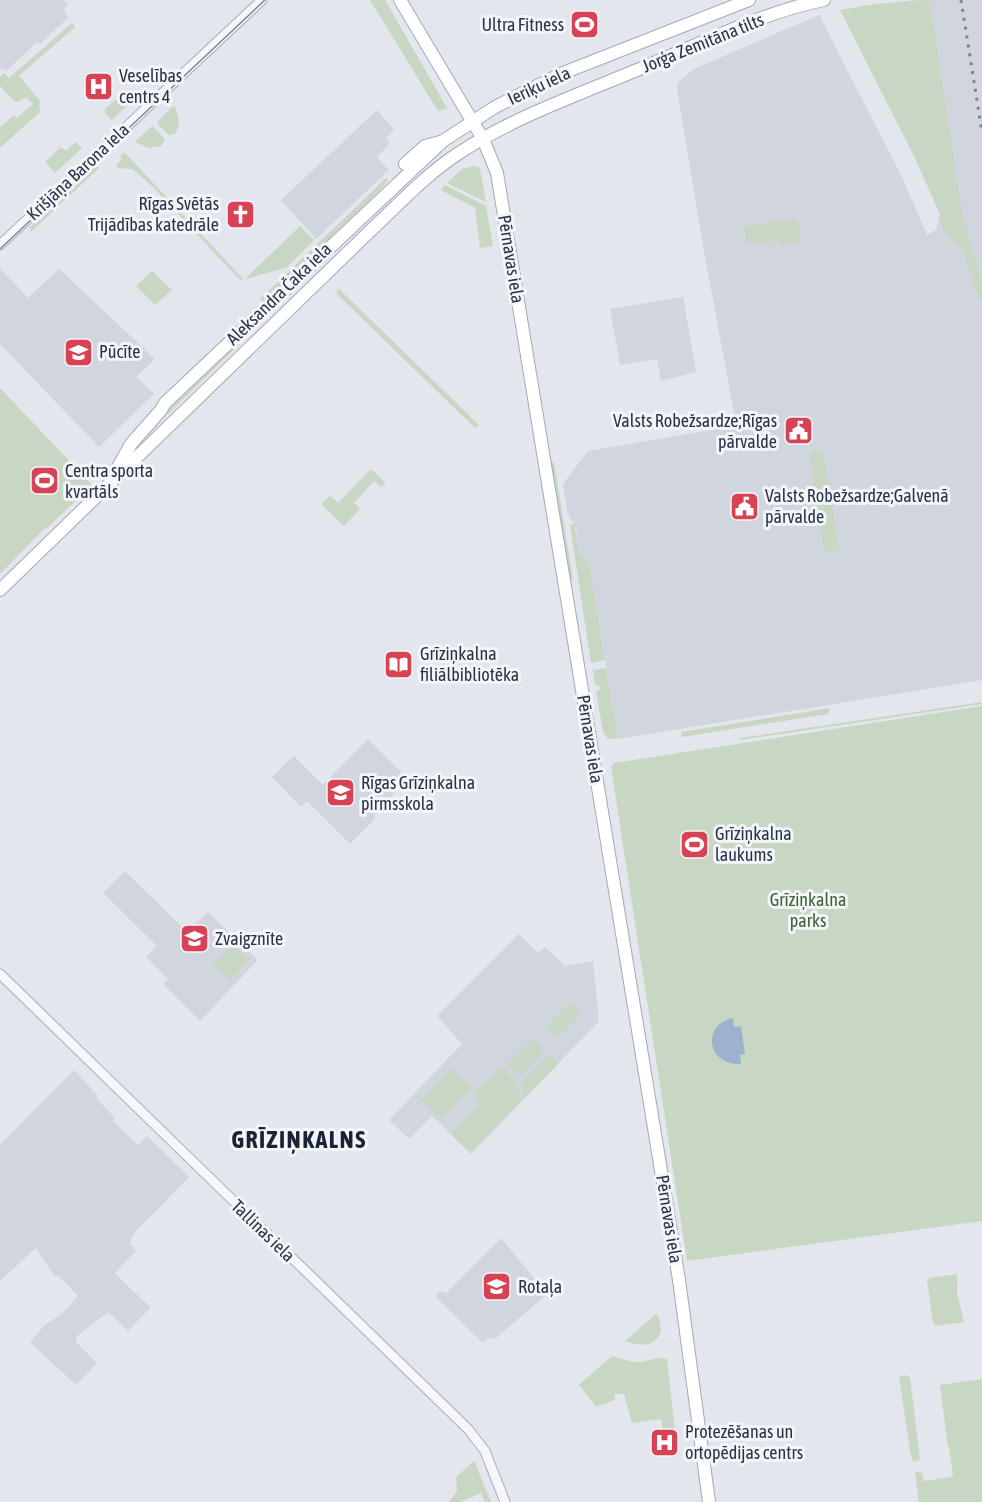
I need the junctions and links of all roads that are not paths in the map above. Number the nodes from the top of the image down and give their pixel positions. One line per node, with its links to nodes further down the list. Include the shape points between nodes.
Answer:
1 (262, 0): 9 (street, Krišjāņa Barona iela)
2 (400, 0): 7 (main road, Pērnavas iela)
3 (749, 0): 5 (main road, Jorģa Zemitāna tilts)
4 (824, 0): 6 (main road, Jorģa Zemitāna tilts, via 768,17)
5 (608, 55): 7 (main road, Ieriķu iela, via 533,87)
6 (618, 78): 8 (main road, Ieriķu iela)
7 (472, 120): 8 (main road, Pērnavas iela); 10 (main road, Aleksandra Čaka iela, via 415,156 399,171 396,183 165,403 131,444)
8 (483, 139): 10 (main road, Aleksandra Čaka iela, via 428,176); 14 (main road, Pērnavas iela, via 496,173 505,218 679,1280)
9 (0, 245)
10 (106, 487): 11 (main road, Aleksandra Čaka iela)
11 (0, 590)
12 (0, 974): 13 (street, Tallinas iela, via 468,1429 485,1451)
13 (506, 1502)
14 (709, 1502)

